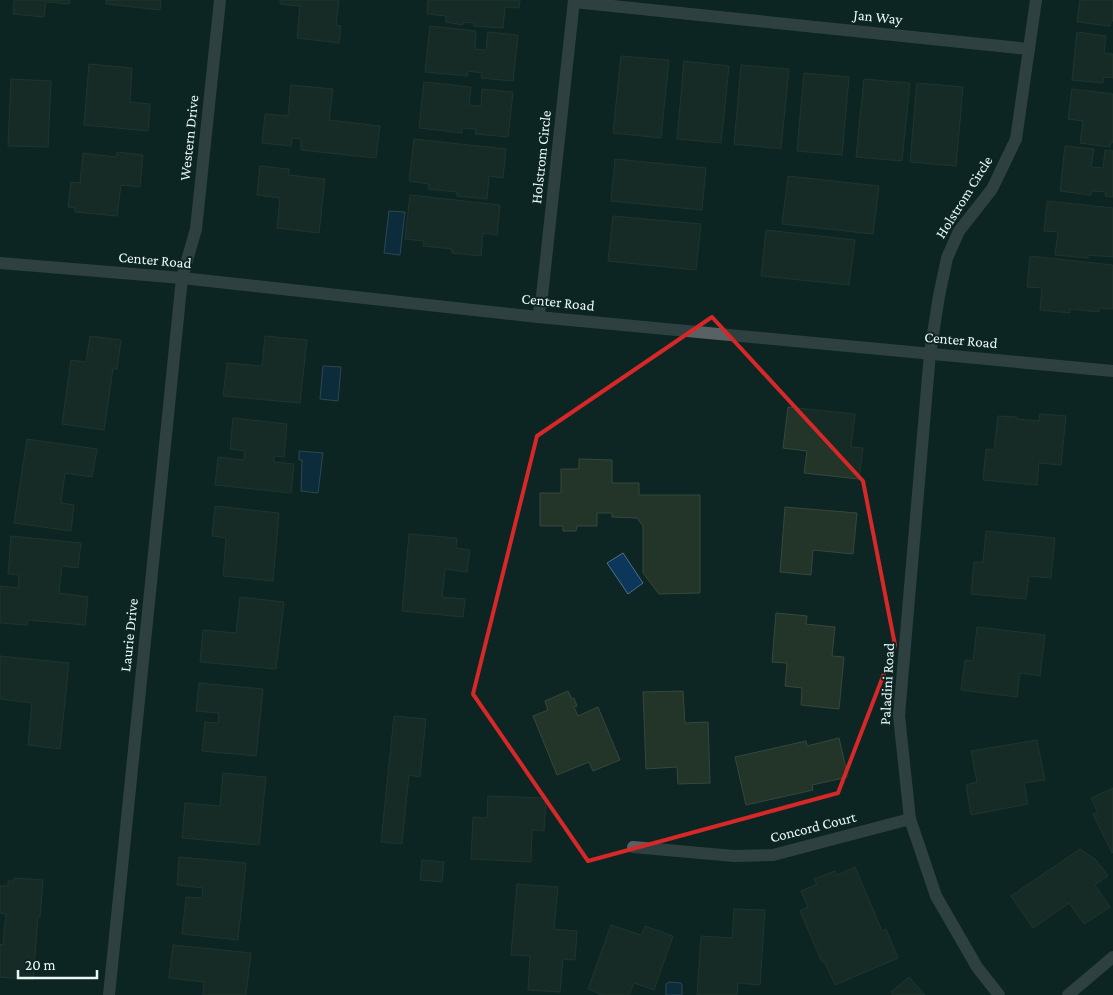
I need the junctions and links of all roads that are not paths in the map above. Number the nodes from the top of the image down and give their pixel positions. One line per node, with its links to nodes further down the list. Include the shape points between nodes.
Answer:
1 (220, 0): 6 (street, Western Drive, via 196,228)
2 (1036, 0): 4 (street, Holstrom Circle)
3 (574, 1): 4 (street, Jan Way); 7 (street, Holstrom Circle)
4 (1029, 48): 8 (street, Holstrom Circle, via 1016,139 992,189 959,232 946,258)
5 (0, 263): 6 (street, Center Road)
6 (182, 278): 7 (street, Center Road); 13 (street, Laurie Drive)
7 (538, 317): 8 (street, Center Road)
8 (930, 353): 9 (street, Center Road); 10 (street, Paladini Road, via 899,716)
9 (1113, 371)
10 (910, 819): 11 (street, Concord Court, via 773,855 734,856); 14 (street, Paladini Road, via 936,896 977,967)
11 (633, 847)
12 (1113, 957): 15 (street)
13 (109, 995)
14 (999, 995)
15 (1068, 995)

